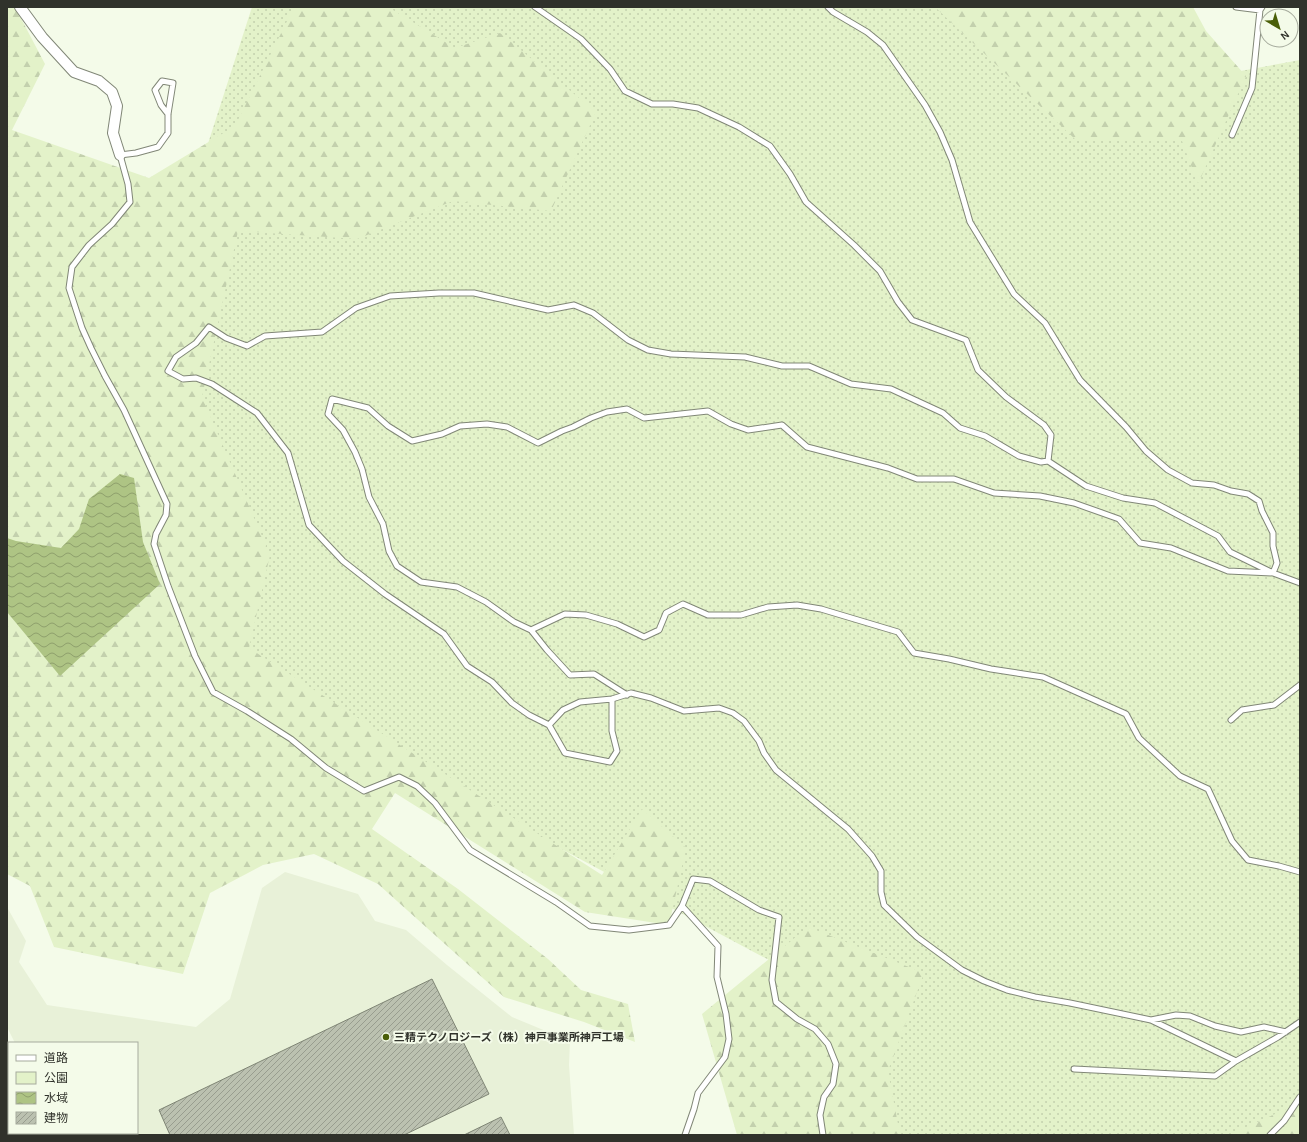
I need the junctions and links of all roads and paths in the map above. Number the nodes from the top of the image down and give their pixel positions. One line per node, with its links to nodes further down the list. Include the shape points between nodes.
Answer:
1 (20, 7): 9 (street, via 42,37 74,72 99,81 112,92 117,106 113,133)
2 (535, 7): 10 (lane, via 581,38 610,68 625,91 652,104 698,108 739,127 770,146 806,202 880,271 912,320 966,340 978,370 1006,397 1044,424 1051,435)
3 (828, 7): 11 (lane, via 883,45 925,106 952,160 970,222 1014,294 1044,323 1080,380 1146,451 1168,470 1192,483 1214,485 1248,494 1259,501 1272,533 1277,563)
4 (1236, 7): 5 (lane)
5 (1259, 9)
6 (1259, 27): 8 (lane, via 1252,88)
7 (168, 114): 7 (lane, via 173,83 162,81 155,90); 9 (lane, via 168,133 158,147)
8 (1232, 135)
9 (120, 155): 20 (lane, via 130,202 72,267 70,288 82,328 124,410 167,504 166,515 154,544 195,656 213,692 291,739 326,768 364,791 399,777 417,786 435,803 470,850 556,902 590,926 629,930 669,925)
10 (1048, 461): 11 (lane, via 1086,486 1123,498 1155,503 1218,536 1230,552); 18 (lane, via 1041,462 1019,456 985,436 960,428 943,413 891,389 851,384 808,366 782,366 745,357 671,354 648,350 628,340 593,313 574,305 548,310 474,293 390,296 356,308 322,332 265,336 247,346 226,338 209,327 196,343 176,357 168,371 183,379 196,378 212,384 257,413 272,430 288,453 309,525 343,561 385,594 444,634 468,666 492,682 512,703)
11 (1274, 573): 12 (lane); 13 (lane, via 1228,571 1171,548 1140,543 1119,519 1074,503 1040,496 994,493 954,479 917,479 888,468 807,447 782,425 748,430 708,411 644,418 626,409 607,412 562,430 538,443 508,427 487,424 460,426 442,434 412,441 388,426 368,408 332,400 328,414 343,430 355,452 369,497 383,524 389,551 397,566 421,582 457,587)
12 (1300, 583)
13 (531, 630): 15 (lane, via 570,675 594,674); 19 (lane, via 565,614 586,615 617,624 644,637 658,630 666,613 683,604 708,615 741,615 768,607 797,605 898,632 914,653 1043,677 1126,714 1139,738 1180,776 1208,789 1232,841 1248,860)
14 (1300, 685): 17 (lane, via 1274,705 1242,710)
15 (627, 694): 16 (lane); 21 (lane, via 651,698 684,711 719,708 734,713 744,721 776,770 848,829 872,856 880,871 884,905 917,937 962,970 1007,990)
16 (612, 699): 18 (lane, via 580,702 563,710); 18 (lane, via 612,731 617,751 610,762 565,753)
17 (1231, 720)
18 (549, 725)
19 (1300, 872)
20 (682, 906): 27 (lane, via 718,946 717,977 729,1039 725,1057 698,1093); 28 (lane, via 693,879 710,881 759,910 779,917 772,980 776,1002 797,1019 815,1029 828,1044 836,1064 833,1084 824,1097 820,1115)
21 (1151, 1020): 23 (lane, via 1176,1015 1190,1016 1215,1026 1241,1032 1264,1027); 24 (lane)
22 (1300, 1022): 23 (lane)
23 (1286, 1032): 24 (lane)
24 (1236, 1061): 25 (lane, via 1215,1076)
25 (1074, 1069)
26 (1300, 1097): 29 (lane, via 1284,1121)
27 (685, 1135)
28 (823, 1135)
29 (1270, 1135)

